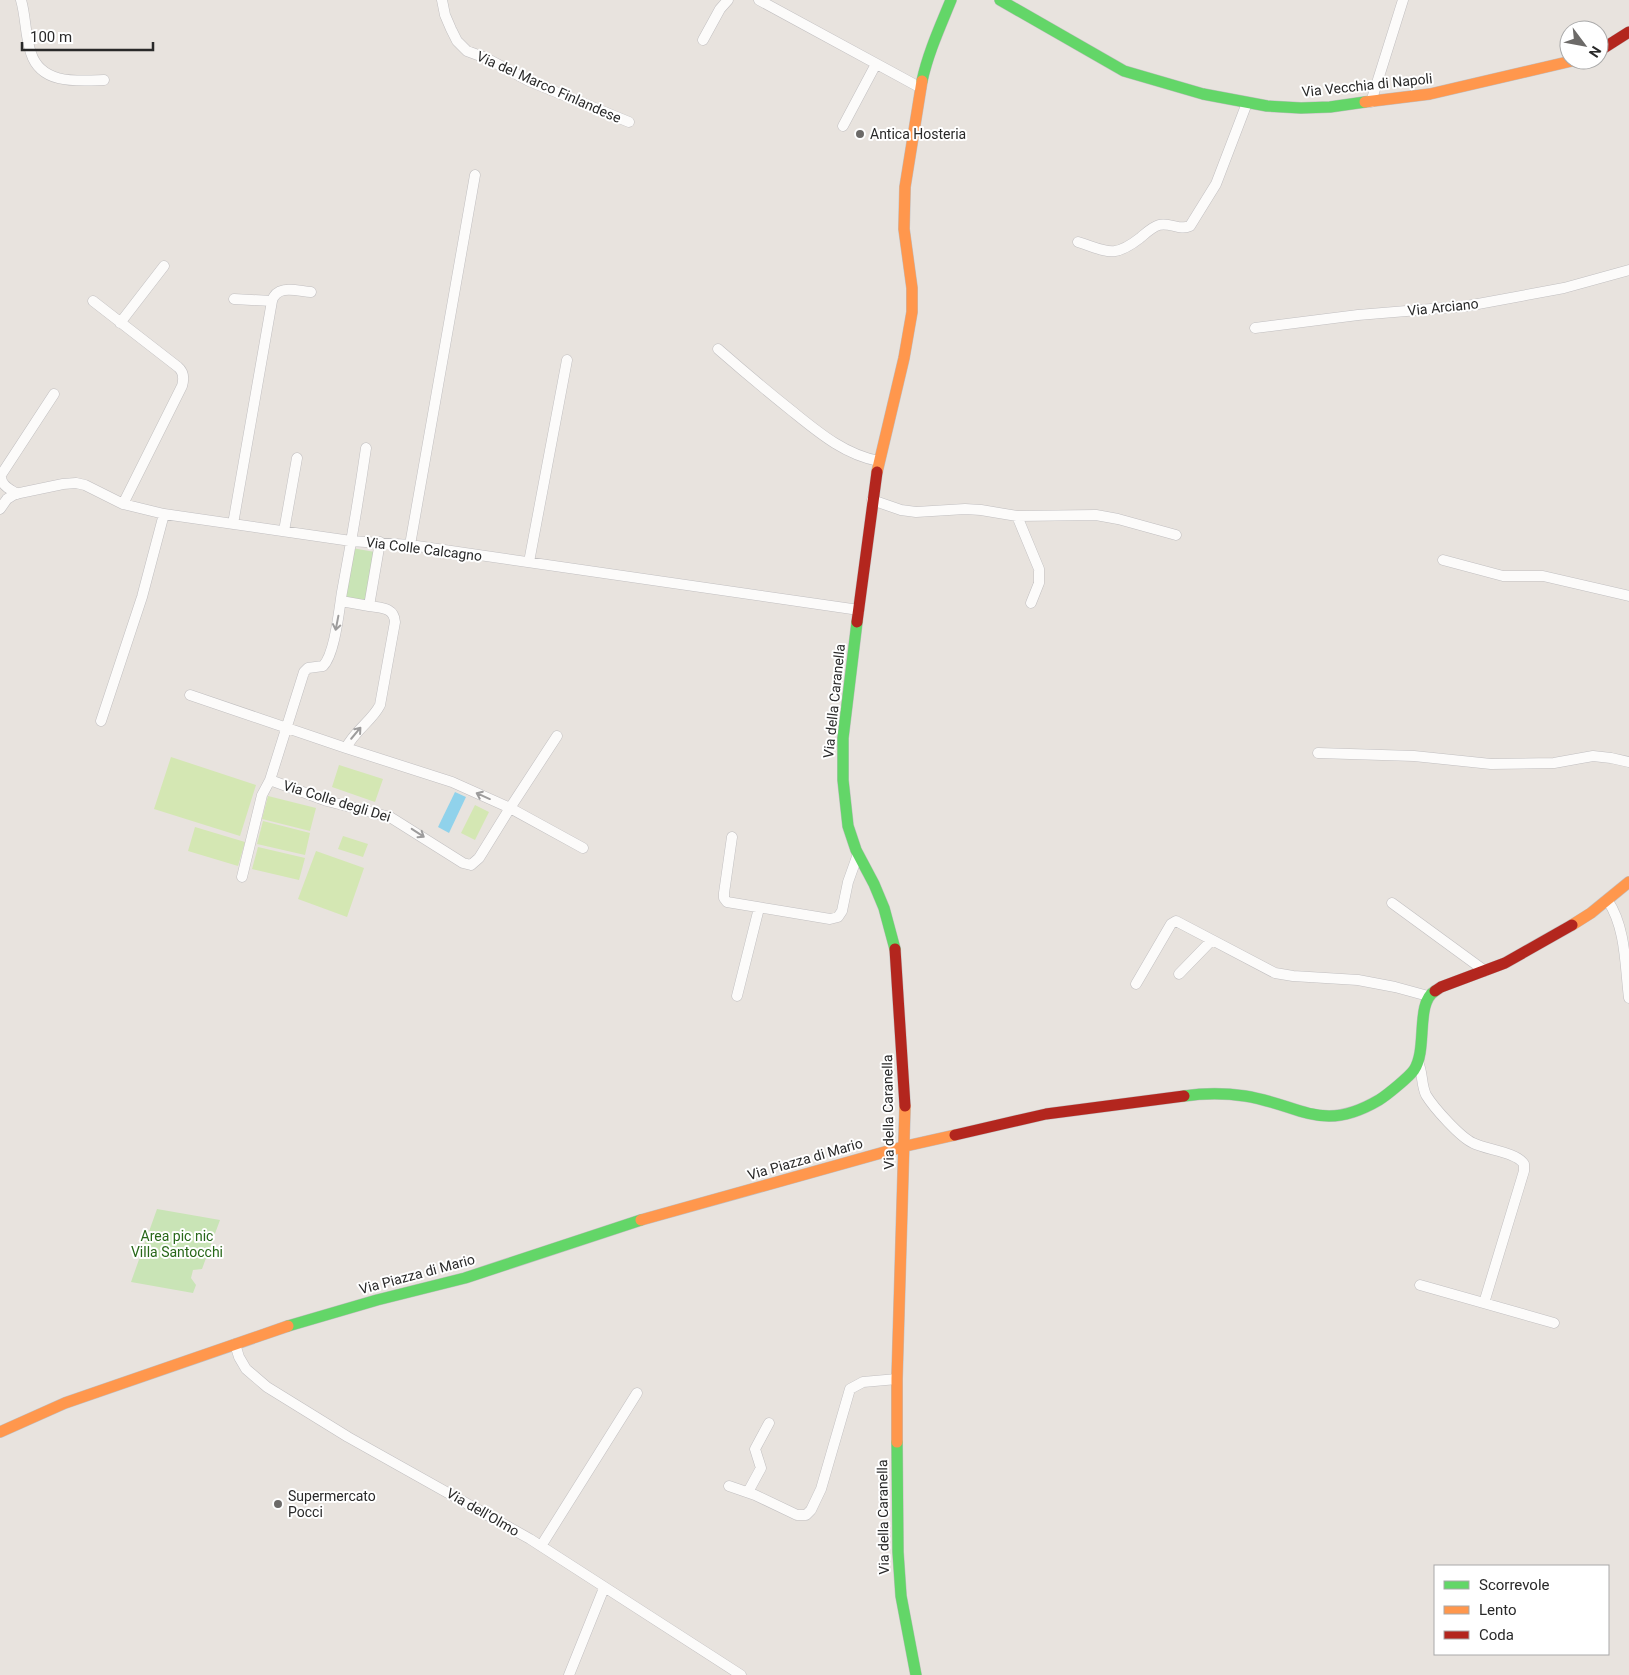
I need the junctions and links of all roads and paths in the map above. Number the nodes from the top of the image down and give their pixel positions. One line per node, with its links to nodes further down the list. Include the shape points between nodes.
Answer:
1 (21, 0): 13 (street, via 31,53 42,70 66,81)
2 (442, 0): 17 (street, Via del Marco Finlandese, via 450,29 467,51 529,81)
3 (728, 0): 9 (street)
4 (759, 0): 11 (street)
5 (951, 0): 14 (street, Via della Caranella, via 931,48)
6 (1000, 0): 16 (street, Via Vecchia di Napoli, via 1124,71)
7 (1403, 0): 15 (street)
8 (1629, 32): 10 (street)
9 (703, 40)
10 (1609, 45)
11 (876, 64): 14 (street); 18 (street)
12 (1559, 64): 15 (street, Via Vecchia di Napoli, via 1454,90)
13 (104, 80)
14 (921, 88): 34 (street, Via della Caranella, via 904,200 904,236 912,312)
15 (1370, 102): 16 (street, Via Vecchia di Napoli, via 1301,108)
16 (1247, 103): 20 (street, via 1215,186 1190,226 1158,225 1127,248 1116,252)
17 (630, 122)
18 (843, 126)
19 (475, 175): 46 (street)
20 (1078, 242)
21 (164, 266): 27 (street)
22 (1629, 270): 28 (street, Via Arciano, via 1564,288 1473,305)
23 (311, 292): 25 (street, via 281,290)
24 (234, 299): 25 (street)
25 (272, 300): 41 (street)
26 (93, 301): 27 (street)
27 (120, 322): 37 (street, via 178,367 183,378)
28 (1255, 328)
29 (718, 349): 34 (street, via 826,438 867,458)
30 (567, 360): 48 (street)
31 (54, 394): 35 (street, via 1,475 2,484)
32 (366, 448): 44 (street, Via Colle degli Dei)
33 (297, 458): 42 (street)
34 (879, 460): 36 (street, Via della Caranella)
35 (17, 494): 37 (street, Via Colle Calcagno, via 76,483); 38 (street, Via Colle Calcagno, via 7,499)
36 (872, 500): 40 (street, via 910,512 970,509); 53 (street, Via della Caranella)
37 (124, 504): 39 (street, Via Colle Calcagno)
38 (0, 509)
39 (164, 514): 41 (street, Via Colle Calcagno); 55 (street, via 146,584)
40 (1017, 516): 43 (street, via 1102,516); 51 (street, via 1039,569 1039,583)
41 (233, 524): 42 (street, Via Colle Calcagno)
42 (284, 531): 44 (street, Via Colle Calcagno)
43 (1176, 535)
44 (352, 541): 45 (street, Via Colle Calcagno); 50 (street, Via Colle degli Dei)
45 (380, 542): 46 (street, Via Colle Calcagno); 52 (street)
46 (410, 545): 48 (street, Via Colle Calcagno)
47 (1443, 560): 49 (street, via 1503,576 1543,576)
48 (529, 562): 53 (street, Via Colle Calcagno)
49 (1629, 596)
50 (341, 601): 52 (street); 56 (street, Via Colle degli Dei, one-way to 56, via 328,660 321,667 310,667 304,672)
51 (1031, 603)
52 (369, 606): 58 (street, one-way to 52, via 380,705 395,622 390,610)
53 (859, 610): 65 (street, Via della Caranella, via 842,762 847,820)
54 (190, 695): 56 (street)
55 (100, 721)
56 (286, 729): 58 (street); 61 (street, Via Colle degli Dei)
57 (557, 736): 62 (street, Via Colle degli Dei)
58 (346, 748): 62 (street, one-way to 58, via 452,782)
59 (1318, 753): 60 (street, via 1414,756 1492,764 1558,763 1596,756)
60 (1629, 762)
61 (270, 780): 62 (street, Via Colle degli Dei, one-way to 62, via 390,817 467,865 478,861); 66 (street, Via Colle degli Dei, via 262,795)
62 (510, 808): 64 (street)
63 (732, 837): 70 (street, via 725,900)
64 (583, 848)
65 (858, 854): 70 (street, via 842,911 835,918); 79 (street, Via della Caranella, via 882,902 894,943)
66 (242, 877)
67 (1629, 882): 68 (street)
68 (1608, 900): 72 (street, via 1539,945); 77 (street, via 1620,928)
69 (1392, 903): 72 (street)
70 (759, 908): 75 (street)
71 (1212, 940): 73 (street); 74 (street, via 1174,922); 76 (street, via 1279,974 1350,979 1395,986)
72 (1485, 971): 76 (street, via 1444,985)
73 (1179, 974)
74 (1136, 984)
75 (737, 996)
76 (1428, 996): 78 (street)
77 (1629, 998)
78 (1418, 1062): 79 (street, Via Piazza di Mario, via 1409,1075 1376,1102 1353,1113 1337,1116 1311,1116 1240,1095 1196,1094 1046,1114); 81 (street, via 1426,1095 1460,1134 1475,1144 1517,1158 1524,1164)
79 (906, 1146): 83 (street, Via Piazza di Mario, via 642,1218 473,1276 307,1320); 84 (street, Via della Caranella)
80 (1420, 1285): 81 (street)
81 (1484, 1303): 82 (street)
82 (1554, 1323)
83 (235, 1344): 87 (street, Via Piazza di Mario, via 64,1403); 90 (street, Via dell'Olmo, via 246,1369 268,1387 358,1443)
84 (897, 1380): 89 (street, via 863,1382 850,1389 822,1489 808,1514 797,1515); 94 (street, Via della Caranella, via 899,1573)
85 (637, 1393): 90 (street)
86 (768, 1424): 89 (street, via 755,1449 761,1468)
87 (0, 1432)
88 (729, 1486): 89 (street)
89 (748, 1492)
90 (541, 1546): 91 (street, Via dell'Olmo)
91 (604, 1588): 92 (street); 93 (street, Via dell'Olmo)
92 (569, 1675)
93 (741, 1675)
94 (916, 1675)

